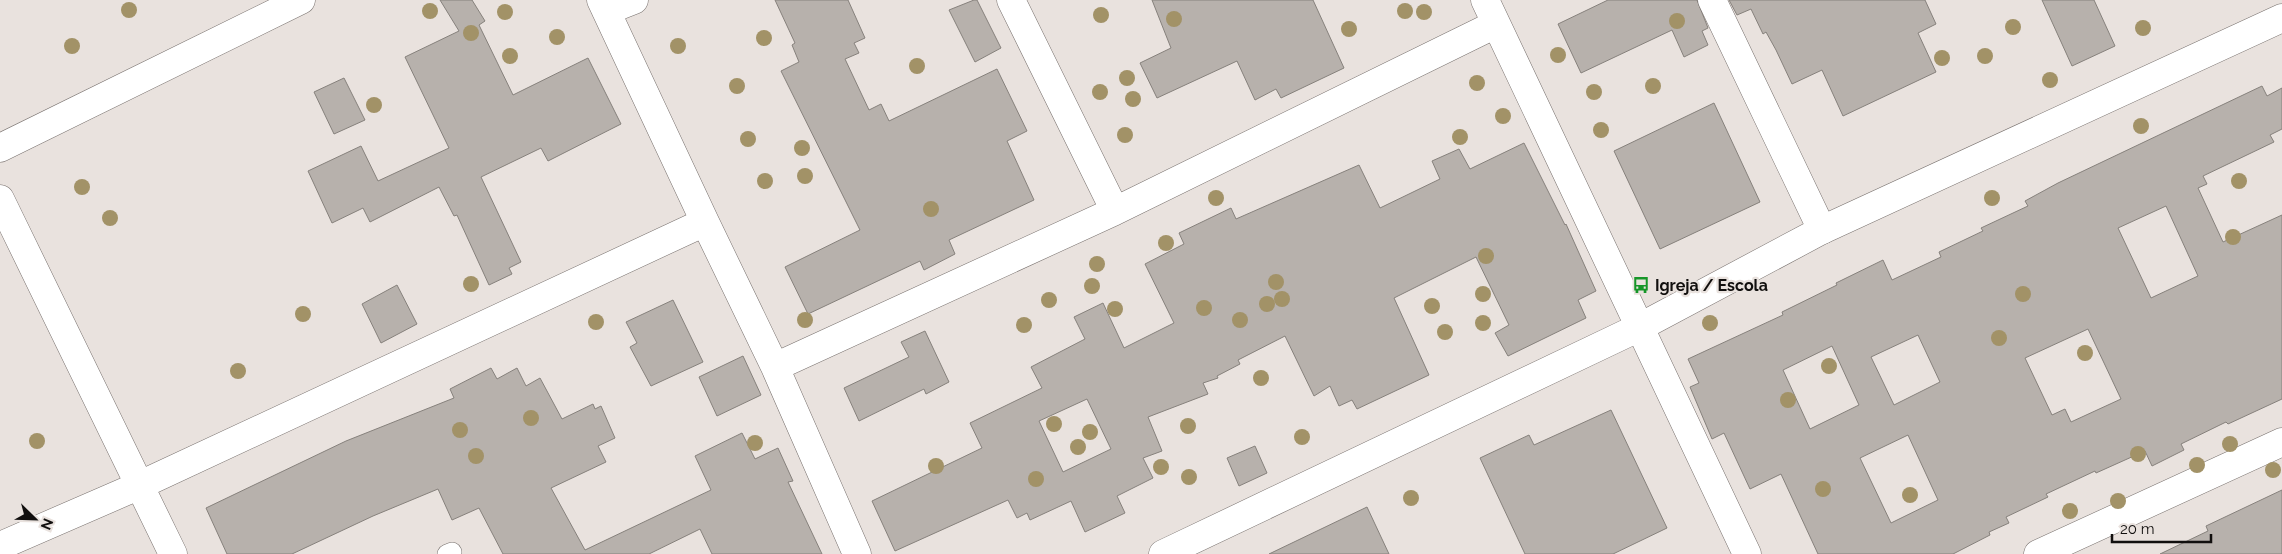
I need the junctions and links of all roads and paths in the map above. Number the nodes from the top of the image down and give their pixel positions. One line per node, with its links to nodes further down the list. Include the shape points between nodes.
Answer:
1 (300, 0): 9 (street)
2 (634, 0): 6 (street)
3 (1011, 0): 11 (street)
4 (1485, 0): 8 (street)
5 (1712, 0): 13 (street)
6 (604, 6): 12 (street)
7 (2282, 18): 13 (street)
8 (1496, 24): 11 (street); 14 (street)
9 (0, 148)
10 (0, 199): 17 (street)
11 (1115, 211): 15 (street)
12 (704, 222): 15 (street); 17 (street)
13 (1822, 230): 14 (street)
14 (1640, 327): 21 (street); 22 (street)
15 (775, 367): 20 (street)
16 (2282, 442): 23 (street)
17 (138, 486): 18 (street); 19 (street)
18 (0, 546)
19 (173, 554)
20 (858, 554)
21 (1163, 554)
22 (1748, 554)
23 (2038, 554)

